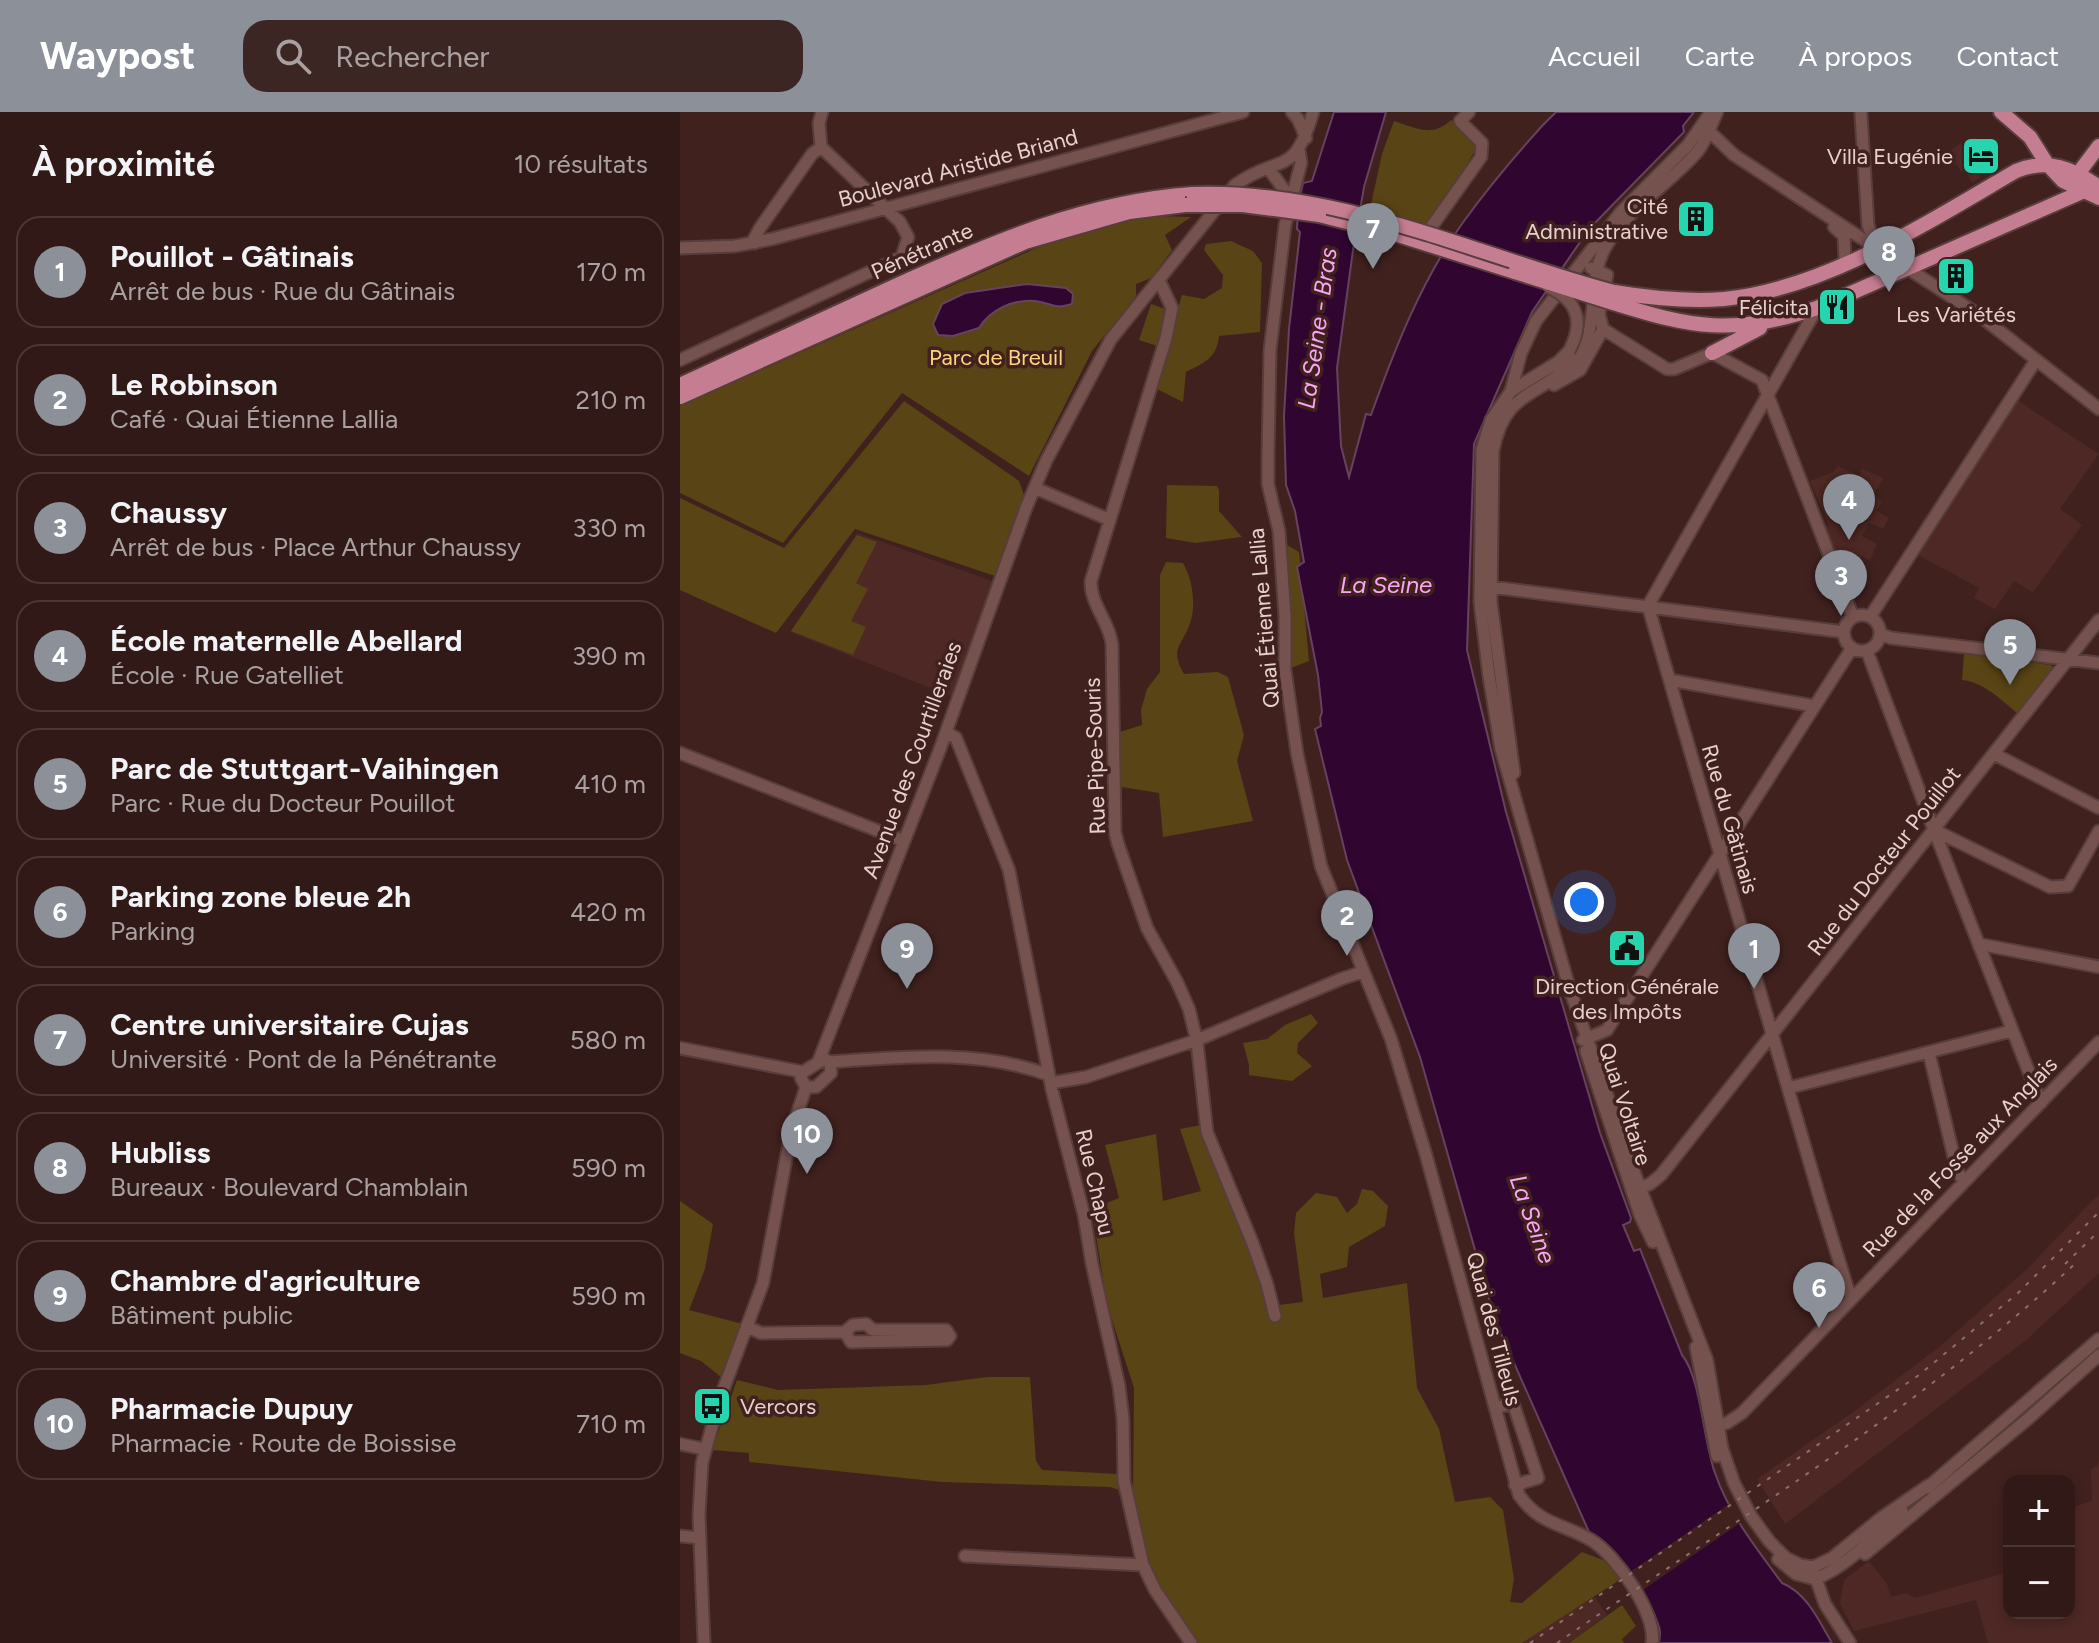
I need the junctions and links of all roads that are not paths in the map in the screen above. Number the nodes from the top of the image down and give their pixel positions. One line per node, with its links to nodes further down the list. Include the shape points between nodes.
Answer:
1 (822, 112): 13 (street)
2 (1243, 112): 27 (street, Boulevard Aristide Briand)
3 (1292, 112): 10 (street)
4 (1313, 112): 10 (street)
5 (1469, 112): 29 (street, via 1460,121 1482,143 1481,157)
6 (1714, 112): 9 (street)
7 (2001, 112): 11 (main road)
8 (1861, 113): 32 (street, via 1868,225)
9 (1702, 135): 32 (street); 33 (street, via 1829,222 1844,236); 34 (street, via 1621,212); 36 (street, via 1696,153 1625,222 1603,251)
10 (1306, 138): 14 (street)
11 (2035, 145): 17 (main road); 18 (main road)
12 (2099, 146): 15 (main road)
13 (821, 147): 27 (street); 30 (street, via 760,228)
14 (1299, 150): 16 (street, Avenue des Courtilleraies); 21 (street, Quai Étienne Lallia)
15 (2090, 159): 20 (main road); 22 (main road)
16 (1282, 164): 19 (street, Avenue des Courtilleraies); 21 (street)
17 (2047, 164): 18 (main road); 20 (main road, via 2056,175); 20 (main road, via 2064,167)
18 (2026, 167): 32 (main road)
19 (1269, 169): 26 (street); 38 (street, Avenue des Courtilleraies, via 1235,185)
20 (2074, 179): 22 (main road); 23 (main road); 28 (main road)
21 (1297, 181): 26 (street, Quai Étienne Lallia)
22 (2099, 186)
23 (2084, 191): 24 (main road); 28 (main road)
24 (2099, 198)
25 (1189, 199): 37 (main road, bridge, via 1319,215); 39 (main road, bridge, via 1263,196 1327,206); 46 (main road, Pénétrante, via 1157,197 1099,208 1013,235); 49 (main road, Pénétrante, via 1025,242)
26 (1290, 204): 77 (street, Quai Étienne Lallia, via 1270,350 1268,456 1268,484 1279,531 1285,670 1313,841)
27 (885, 208): 30 (street, Boulevard Aristide Briand); 44 (street, via 906,230 902,257)
28 (2041, 209): 35 (main road)
29 (1432, 226)
30 (755, 243): 31 (street, Boulevard Aristide Briand)
31 (680, 248)
32 (1877, 248): 33 (main road); 35 (street)
33 (1845, 262): 39 (main road, via 1786,287 1736,297)
34 (1579, 264): 36 (street); 47 (street, via 1536,321)
35 (1908, 268): 40 (main road); 45 (street)
36 (1597, 270): 42 (street, via 1607,275 1599,314); 51 (street, via 1590,327 1576,359 1514,403)
37 (1515, 272): 39 (main road, bridge); 47 (street, bridge, via 1555,291 1578,318 1569,351)
38 (1159, 280): 52 (street, Avenue des Courtilleraies, via 1111,339); 53 (street, Rue Pipe-Souris, via 1172,314)
39 (1612, 297): 41 (main road, via 1691,324)
40 (1817, 308): 41 (main road); 48 (street)
41 (1771, 322): 43 (main road)
42 (1603, 329): 43 (street, via 1667,369); 51 (street, via 1580,370 1526,402)
43 (1712, 353): 48 (street, via 1762,380)
44 (680, 360)
45 (2036, 360): 50 (street); 57 (street)
46 (680, 385)
47 (1511, 391): 54 (street, via 1484,440)
48 (1768, 393): 55 (street); 56 (street)
49 (680, 397)
50 (2099, 409)
51 (1496, 435): 54 (street)
52 (1035, 488): 53 (street); 67 (street, Avenue des Courtilleraies)
53 (1110, 520): 80 (street, Rue Pipe-Souris, via 1090,591 1112,644 1115,832 1147,928)
54 (1485, 586): 55 (street); 81 (street, Quai Voltaire, via 1501,749)
55 (1648, 606): 59 (street); 65 (street, Rue du Gâtinais)
56 (1853, 617): 57 (street); 59 (street)
57 (1870, 617): 60 (street)
58 (2099, 620): 63 (street, Rue du Docteur Pouillot)
59 (1844, 632): 61 (street)
60 (1880, 634): 62 (street); 63 (street)
61 (1852, 648): 62 (street); 66 (street)
62 (1867, 651): 71 (street)
63 (2068, 661): 64 (street); 69 (street, Rue du Docteur Pouillot)
64 (2099, 663)
65 (1670, 680): 66 (street); 74 (street, Rue du Gâtinais)
66 (1814, 706): 74 (street)
67 (946, 732): 73 (street, Avenue des Courtilleraies); 87 (street, Rue Chapu, via 956,738 1009,870)
68 (680, 753): 73 (street)
69 (1994, 754): 70 (street); 71 (street, Rue du Docteur Pouillot)
70 (2099, 808)
71 (1934, 830): 72 (street, via 2061,888 2068,886); 75 (street); 79 (street, Rue du Docteur Pouillot)
72 (2099, 831)
73 (904, 841): 85 (street, Avenue des Courtilleraies)
74 (1719, 853): 79 (street, Rue du Gâtinais); 81 (street, via 1607,1030)
75 (1979, 946): 76 (street); 78 (street)
76 (2099, 967)
77 (1362, 972): 80 (street); 99 (street, Quai des Tilleuls, via 1409,1099)
78 (2011, 1031): 84 (street); 90 (street)
79 (1773, 1034): 89 (street, Rue du Gâtinais); 92 (street, Rue du Docteur Pouillot, via 1661,1175)
80 (1202, 1038): 87 (street, via 1086,1077); 94 (street, Rue Pipe-Souris, via 1207,1132 1253,1244)
81 (1586, 1040): 92 (street, Quai Voltaire)
82 (2099, 1042): 90 (street, Rue de la Fosse aux Anglais)
83 (680, 1048): 86 (street)
84 (1929, 1053): 89 (street); 91 (street)
85 (824, 1061): 86 (street); 87 (street, via 920,1056 1002,1061); 88 (street, via 832,1068 828,1078)
86 (803, 1072): 88 (street)
87 (1050, 1079): 109 (street, Rue Chapu, via 1119,1386 1124,1481)
88 (806, 1087): 95 (street, via 791,1132 763,1283)
89 (1788, 1088): 93 (street, Rue du Gâtinais)
90 (2041, 1103): 91 (street, Rue de la Fosse aux Anglais)
91 (1964, 1182): 93 (street, Rue de la Fosse aux Anglais)
92 (1636, 1190): 100 (street, Quai Voltaire, via 1696,1347)
93 (1853, 1297): 100 (street, Rue de la Fosse aux Anglais, via 1742,1413)
94 (1275, 1316)
95 (747, 1327): 96 (street, via 761,1333); 102 (street)
96 (845, 1332): 96 (street, via 851,1342 950,1336 946,1330 873,1330 866,1324)
97 (2099, 1339): 103 (street)
98 (2099, 1355): 103 (street, via 2029,1418)
99 (1495, 1408): 104 (street, Quai des Tilleuls); 104 (street, via 1513,1403 1538,1478)
100 (1715, 1426): 110 (street, Quai Voltaire, via 1724,1475 1747,1520 1776,1558 1796,1574)
101 (680, 1444): 102 (street)
102 (704, 1449): 106 (street)
103 (1955, 1471): 107 (street, via 1929,1485); 107 (street, via 1864,1555)
104 (1515, 1485): 113 (street, Quai des Tilleuls, via 1536,1516 1589,1539 1608,1554 1649,1616)
105 (680, 1536): 106 (street)
106 (700, 1538): 111 (street)
107 (1855, 1546): 110 (street, via 1828,1574)
108 (965, 1556): 109 (street)
109 (1143, 1565): 112 (street, Rue Chapu)
110 (1814, 1573): 114 (street, via 1825,1604)
111 (704, 1643)
112 (1191, 1643)
113 (1652, 1643)
114 (1850, 1643)

